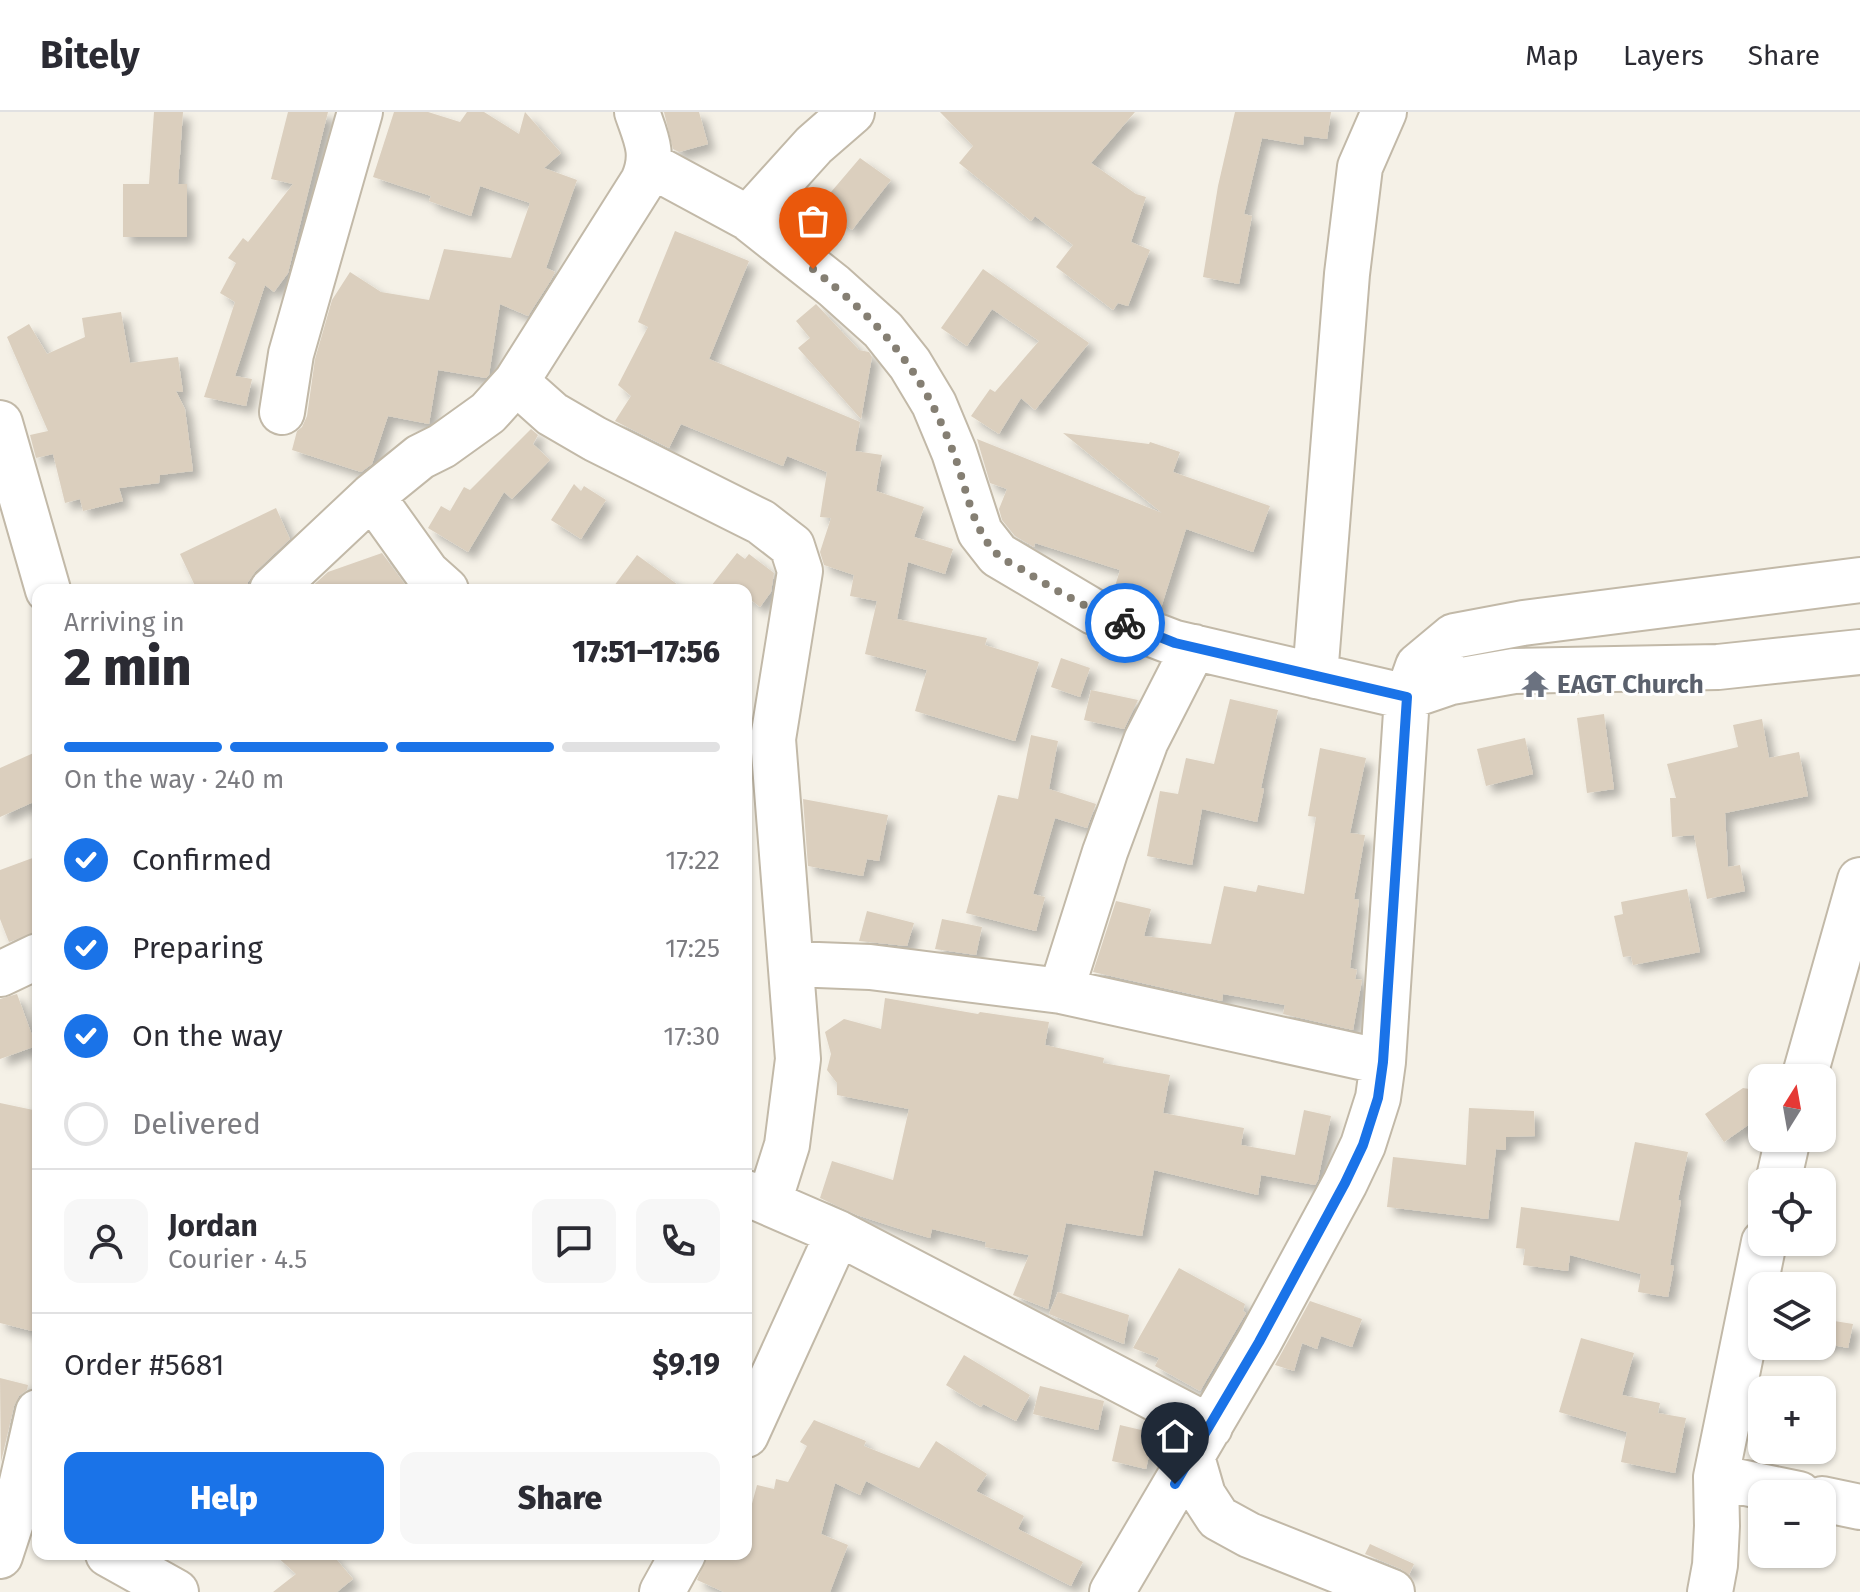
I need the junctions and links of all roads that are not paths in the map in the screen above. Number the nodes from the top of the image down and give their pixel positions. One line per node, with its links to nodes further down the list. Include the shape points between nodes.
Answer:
1 (360, 112): 8 (street, via 291,354)
2 (637, 112): 5 (street)
3 (852, 112): 6 (street, via 814,145)
4 (1384, 112): 17 (street, via 1360,167)
5 (650, 165): 6 (street); 7 (street)
6 (748, 218): 15 (street, via 883,330 910,364 934,404 980,532 998,555 1094,612)
7 (516, 382): 10 (street, via 488,413); 21 (street, via 552,414 761,522 792,546 800,571 773,739)
8 (282, 412)
9 (0, 423): 12 (street)
10 (372, 496): 13 (street); 14 (street)
11 (1860, 580): 18 (street, via 1454,636 1418,666)
12 (46, 584)
13 (278, 584)
14 (439, 584)
15 (1194, 647): 17 (street); 23 (street, via 1146,741)
16 (1860, 652): 18 (street, via 1718,667 1514,671 1451,682)
17 (1315, 676): 18 (street)
18 (1407, 697): 24 (street)
19 (1860, 880): 25 (street)
20 (32, 959): 22 (street)
21 (792, 964): 23 (street, via 870,967); 26 (street, via 798,1059 787,1145)
22 (0, 974)
23 (1061, 991): 24 (street)
24 (1383, 1062): 31 (street, via 1378,1098 1345,1183)
25 (1808, 1064)
26 (757, 1198): 27 (street)
27 (838, 1233): 29 (street); 31 (street)
28 (1761, 1256): 32 (street)
29 (752, 1422)
30 (23, 1433): 36 (street)
31 (1201, 1442): 40 (street, via 1203,1495 1218,1518); 43 (street)
32 (1716, 1477): 33 (street); 45 (street)
33 (1748, 1484)
34 (1836, 1502): 35 (street)
35 (1860, 1507)
36 (28, 1510): 37 (street)
37 (0, 1556)
38 (129, 1560): 41 (street)
39 (680, 1560): 42 (street)
40 (1316, 1578): 44 (street)
41 (176, 1592)
42 (662, 1592)
43 (1112, 1592)
44 (1392, 1592)
45 (1710, 1592)

